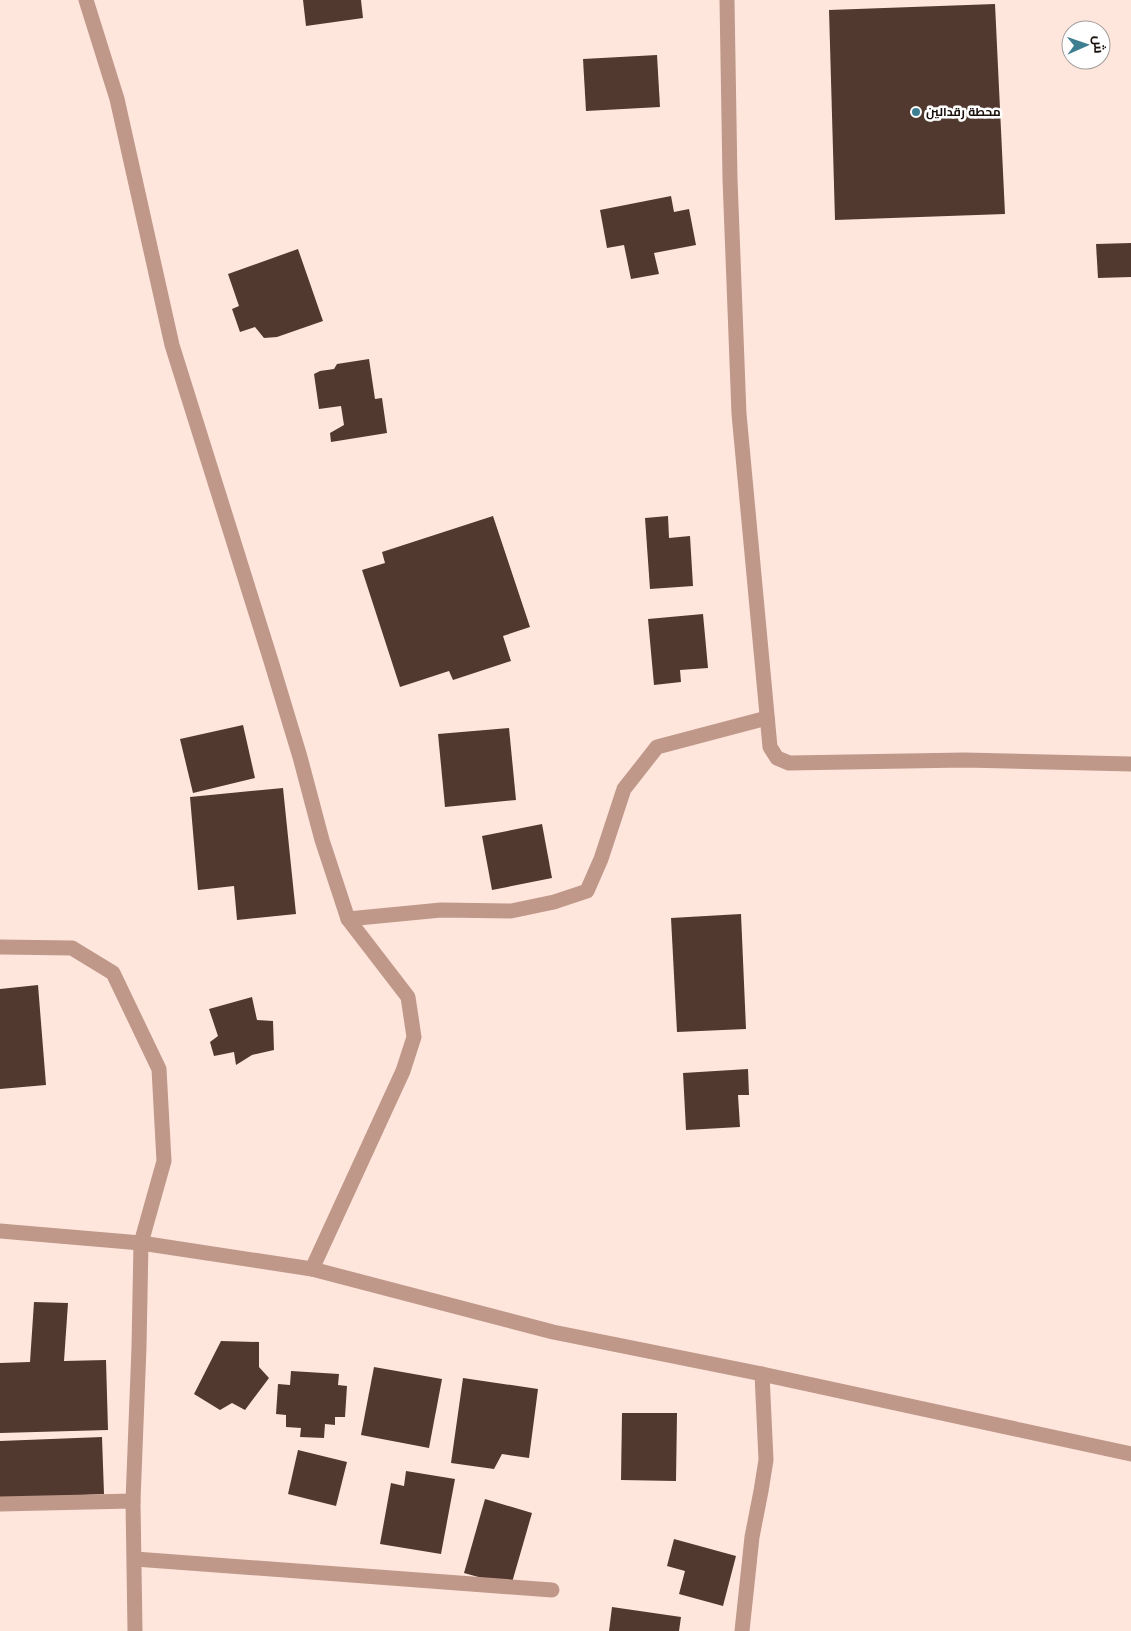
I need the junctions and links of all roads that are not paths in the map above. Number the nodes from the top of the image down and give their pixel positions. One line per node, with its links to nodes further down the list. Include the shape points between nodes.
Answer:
1 (86, 0): 5 (street, via 117,99 172,345)
2 (727, 0): 3 (street, via 739,414)
3 (767, 718): 4 (street, via 770,747 777,758 789,763 965,760); 5 (street, via 657,748 624,789 587,891 511,911 441,910)
4 (1131, 764)
5 (348, 919): 9 (street, via 408,997 414,1037 399,1079)
6 (0, 947): 8 (street, via 72,948 112,973 155,1060 159,1069 164,1161)
7 (0, 1231): 8 (street)
8 (141, 1243): 9 (street); 12 (street)
9 (312, 1269): 10 (street, via 553,1332)
10 (762, 1374): 11 (street); 17 (street, via 766,1460 752,1537)
11 (1131, 1454)
12 (133, 1500): 13 (street); 14 (street)
13 (0, 1504)
14 (134, 1559): 15 (street); 16 (street)
15 (552, 1590)
16 (135, 1631)
17 (742, 1631)

